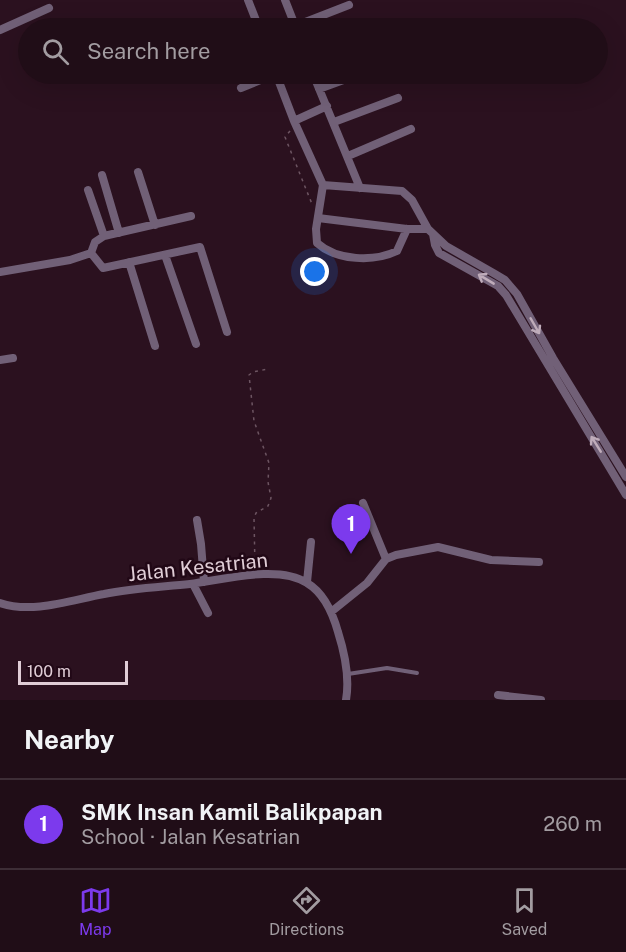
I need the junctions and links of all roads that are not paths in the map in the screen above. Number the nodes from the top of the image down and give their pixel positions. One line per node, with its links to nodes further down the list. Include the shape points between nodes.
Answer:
1 (248, 0): 6 (street)
2 (285, 0): 7 (street)
3 (349, 5): 8 (street)
4 (49, 8): 5 (street)
5 (27, 18)
6 (255, 18)
7 (292, 18)
8 (317, 18)
9 (18, 22): 10 (street)
10 (0, 30)
11 (251, 84): 15 (street)
12 (280, 84): 19 (street)
13 (317, 84): 16 (street)
14 (333, 84): 16 (street)
15 (241, 88)
16 (319, 89): 18 (street)
17 (398, 98): 20 (street)
18 (327, 106): 19 (street); 20 (street)
19 (295, 122): 25 (street)
20 (334, 122): 22 (street)
21 (411, 129): 22 (street)
22 (348, 156): 26 (street)
23 (138, 172): 30 (street)
24 (102, 175): 33 (street)
25 (323, 185): 26 (street); 29 (street)
26 (360, 188): 32 (street, via 402,191)
27 (88, 190): 34 (street)
28 (191, 216): 30 (street)
29 (318, 218): 31 (street); 31 (street, via 317,243 348,257 390,255 401,247)
30 (154, 225): 33 (street)
31 (407, 229): 32 (street)
32 (431, 232): 44 (street, one-way to 44, via 513,289); 45 (street, one-way to 32, via 506,295 498,286 440,253)
33 (119, 233): 34 (street)
34 (104, 236): 35 (street, via 95,242)
35 (91, 253): 37 (street, via 104,268); 38 (street)
36 (165, 255): 37 (street); 39 (street, via 200,247); 40 (street)
37 (129, 262): 41 (street)
38 (0, 272)
39 (227, 332)
40 (196, 344)
41 (155, 346)
42 (13, 358): 43 (street)
43 (0, 360)
44 (626, 477)
45 (626, 495)
46 (363, 504): 49 (street)
47 (197, 520): 51 (street)
48 (311, 542): 52 (street)
49 (387, 559): 50 (street, via 438,547 492,560); 55 (street)
50 (539, 562)
51 (204, 582): 52 (street, Jalan Kesatrian, via 282,575); 53 (street, Jalan Kesatrian)
52 (307, 582): 55 (street)
53 (193, 584): 54 (street, Jalan Kesatrian, via 139,588 36,606); 56 (street)
54 (0, 603)
55 (331, 612): 58 (street)
56 (208, 614)
57 (417, 673): 58 (lane, via 387,668)
58 (347, 674): 60 (street)
59 (498, 694): 61 (street)
60 (346, 700)
61 (541, 700)

